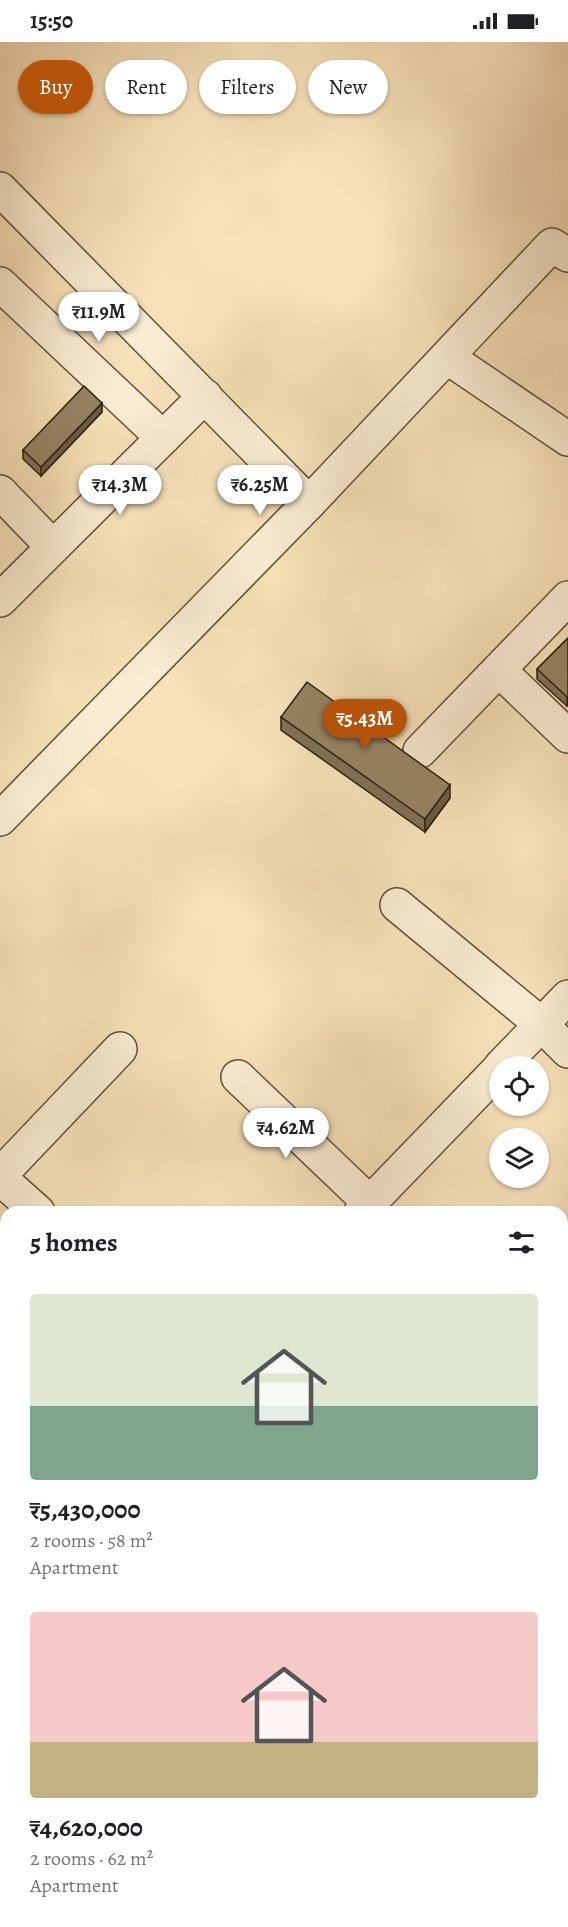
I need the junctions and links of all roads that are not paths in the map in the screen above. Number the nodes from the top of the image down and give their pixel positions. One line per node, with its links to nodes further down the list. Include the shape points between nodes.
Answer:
1 (0, 189): 5 (street)
2 (568, 255): 4 (street, via 552,245)
3 (0, 284): 6 (street)
4 (447, 357): 7 (street); 9 (street)
5 (205, 396): 6 (street); 9 (street)
6 (163, 438): 10 (street)
7 (568, 439)
8 (0, 492): 10 (street)
9 (309, 503): 16 (street)
10 (53, 547): 12 (street)
11 (568, 598): 13 (street)
12 (0, 600)
13 (499, 670): 14 (street); 15 (street)
14 (568, 736)
15 (420, 751)
16 (0, 819)
17 (397, 905): 19 (street)
18 (568, 997): 19 (street)
19 (541, 1024): 21 (street); 22 (street)
20 (120, 1049): 25 (street)
21 (568, 1051)
22 (510, 1056)
23 (238, 1077): 27 (street)
24 (489, 1078): 28 (street)
25 (0, 1176): 26 (street)
26 (32, 1206)
27 (363, 1206)
28 (367, 1206)

